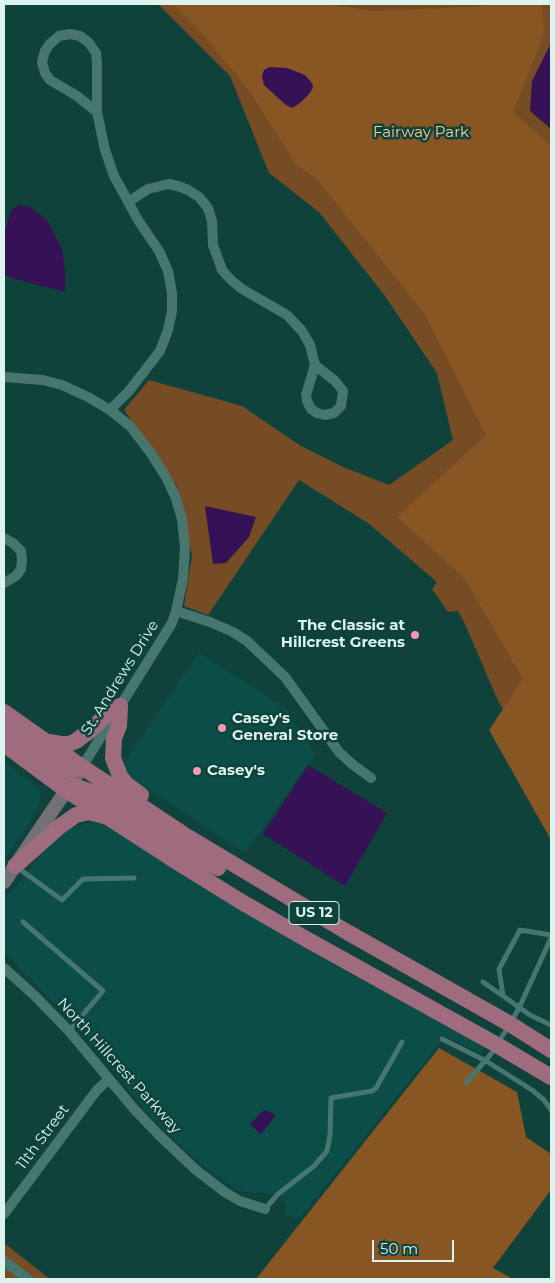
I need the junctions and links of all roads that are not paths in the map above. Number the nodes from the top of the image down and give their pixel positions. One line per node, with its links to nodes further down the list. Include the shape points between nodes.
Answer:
1 (97, 112): 1 (street, via 96,53 80,36 59,36 45,51 42,62 45,72 50,80); 2 (street, via 108,159)
2 (128, 202): 3 (street, via 148,189 169,184 199,197 208,208 213,245 222,270 242,289 278,309 295,323 310,345); 5 (street, via 168,271 172,311 160,351)
3 (315, 365): 3 (street, via 307,401 316,413 325,415 341,406 343,392)
4 (4, 377): 5 (street, St. Andrews Drive, via 62,385)
5 (110, 410): 8 (street, St. Andrews Drive, via 130,426 150,452 166,477 182,519 185,548 183,579)
6 (4, 538): 7 (street, via 21,551 22,560 16,576)
7 (4, 583)
8 (176, 611): 9 (street, St. Andrews Drive, via 162,641); 15 (street, via 210,622 247,640 285,677 340,752)
9 (120, 706): 12 (main road, via 76,741 69,744); 14 (street, St. Andrews Drive); 21 (main road, via 113,758 126,784 285,888)
10 (4, 712): 12 (main road, US 12)
11 (4, 732): 14 (main road, via 58,769 67,771)
12 (44, 741): 14 (main road, US 12)
13 (4, 744): 16 (main road, US 12)
14 (82, 767): 16 (street); 21 (main road, US 12, via 183,834)
15 (371, 778)
16 (66, 790): 17 (main road, US 12); 18 (street); 23 (main road, via 74,786 95,793 163,838 299,914)
17 (109, 818): 18 (main road, via 89,812 76,815); 34 (main road, US 12, via 290,930)
18 (16, 866): 19 (lane, via 62,900 83,879); 20 (street)
19 (134, 878)
20 (4, 882)
21 (319, 915): 23 (main road, US 12)
22 (23, 922): 31 (lane, via 103,991)
23 (347, 932): 29 (main road, US 12)
24 (551, 936): 27 (lane, via 520,930 499,969); 28 (lane)
25 (4, 968): 31 (street, North Hillcrest Parkway)
26 (484, 982): 27 (lane)
27 (503, 996): 28 (lane)
28 (519, 1008): 29 (lane); 30 (lane)
29 (510, 1024): 34 (lane); 35 (main road, US 12)
30 (551, 1025)
31 (69, 1031): 38 (street, North Hillcrest Parkway)
32 (442, 1039): 36 (lane)
33 (402, 1042): 41 (lane, via 376,1088 331,1098 327,1151)
34 (497, 1045): 36 (lane); 37 (main road, US 12)
35 (551, 1050)
36 (486, 1061): 39 (lane); 40 (lane, via 532,1090)
37 (551, 1077)
38 (109, 1079): 41 (street, North Hillcrest Parkway, via 158,1135 196,1170 240,1202); 42 (street, 11th Street, via 97,1090)
39 (466, 1082)
40 (551, 1110)
41 (265, 1209)
42 (4, 1214)
43 (4, 1261): 44 (street)
44 (28, 1279)

